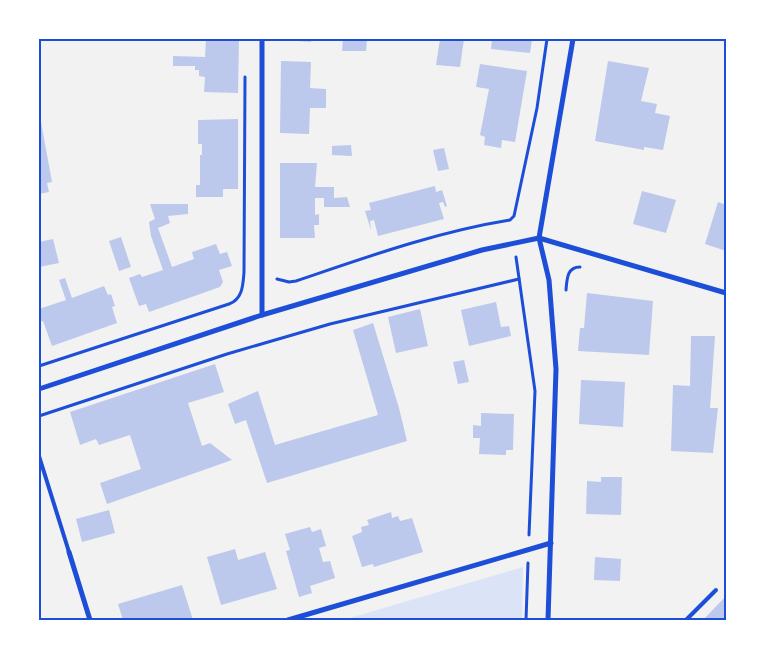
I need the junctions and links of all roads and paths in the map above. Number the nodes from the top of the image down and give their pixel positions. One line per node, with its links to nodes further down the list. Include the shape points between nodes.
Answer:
1 (262, 39): 13 (street)
2 (547, 39): 5 (path, via 537,108 514,216)
3 (573, 39): 6 (street)
4 (245, 68): 14 (path, via 244,272 238,298 229,304)
5 (510, 220): 7 (path); 9 (path, via 466,227 296,281)
6 (539, 238): 7 (street); 12 (street); 18 (street, via 549,280 556,369)
7 (514, 244): 10 (path); 13 (street, via 482,250)
8 (585, 267): 11 (path, via 577,266 569,273)
9 (278, 279)
10 (519, 279): 16 (path, via 330,324); 19 (path, via 535,391)
11 (566, 291)
12 (726, 292)
13 (262, 315): 15 (street)
14 (39, 366)
15 (39, 389)
16 (39, 416)
17 (39, 456): 20 (lane)
18 (551, 543): 19 (street); 25 (street)
19 (529, 550): 23 (street); 24 (path)
20 (69, 552): 22 (street)
21 (716, 590): 26 (lane)
22 (90, 620)
23 (288, 620)
24 (526, 620)
25 (548, 620)
26 (686, 620)

